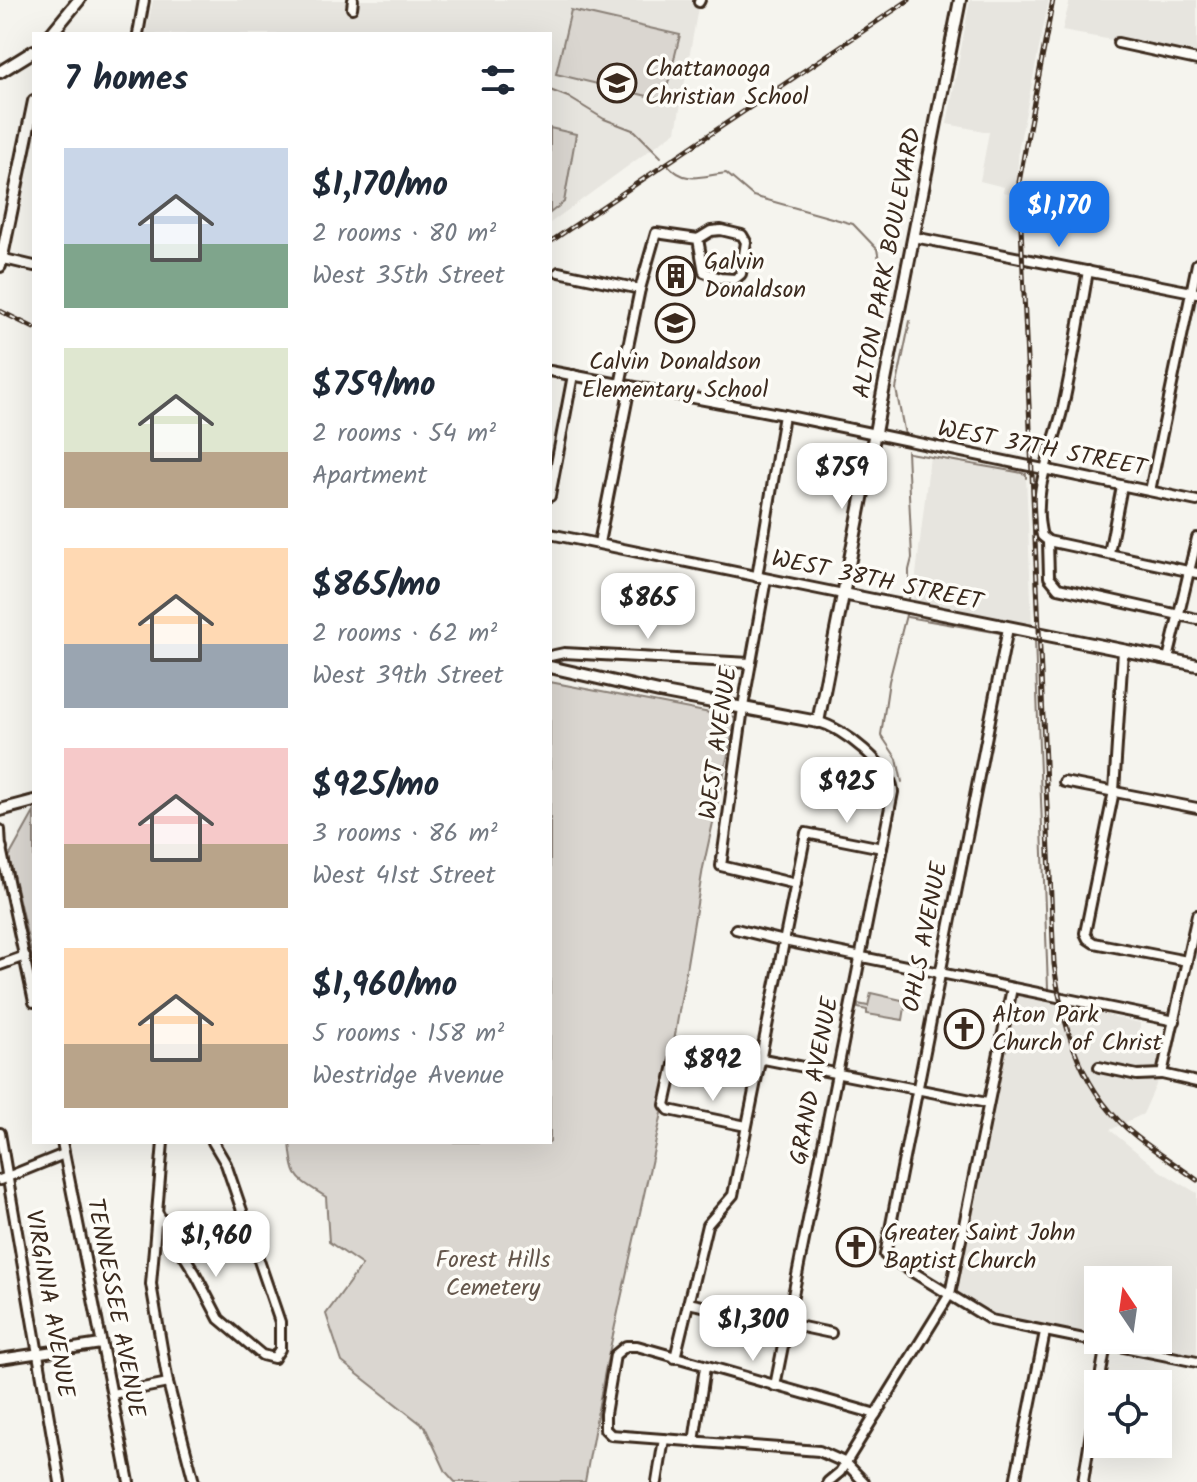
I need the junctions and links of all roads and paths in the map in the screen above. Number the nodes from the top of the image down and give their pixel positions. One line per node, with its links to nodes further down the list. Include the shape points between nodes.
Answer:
1 (79, 0): 4 (main road)
2 (144, 0): 5 (street)
3 (960, 0): 11 (main road, ALTON PARK BOULEVARD)
4 (53, 32)
5 (138, 32)
6 (1118, 43): 8 (street)
7 (32, 54): 9 (main road)
8 (1197, 60)
9 (0, 72)
10 (32, 110): 13 (main road)
11 (914, 237): 16 (street); 24 (main road, ALTON PARK BOULEVARD)
12 (698, 239): 12 (street, via 704,272 735,279 741,274 746,254 742,235 721,230); 18 (street, via 656,233)
13 (0, 261): 15 (street)
14 (1197, 264): 19 (street)
15 (32, 266)
16 (1088, 271): 19 (street); 25 (street, via 1062,410)
17 (559, 272): 18 (street)
18 (640, 289): 22 (street)
19 (1194, 293): 28 (street)
20 (552, 371): 21 (street, WEST 37TH STREET)
21 (573, 375): 22 (street, WEST 37TH STREET); 26 (street)
22 (625, 386): 23 (street, WEST 37TH STREET); 33 (street)
23 (784, 415): 24 (street, WEST 37TH STREET); 36 (street, WEST AVENUE)
24 (875, 435): 25 (street, WEST 37TH STREET); 37 (main road, ALTON PARK BOULEVARD)
25 (1044, 470): 27 (street, WEST 37TH STREET); 31 (street, via 1040,521)
26 (552, 485)
27 (1122, 486): 28 (street, WEST 37TH STREET); 34 (street)
28 (1150, 491): 29 (street, WEST 37TH STREET)
29 (1197, 501)
30 (552, 534): 33 (street, WEST 38TH STREET)
31 (1045, 538): 34 (street); 38 (street, via 1049,577 1058,588)
32 (1197, 538): 35 (street)
33 (599, 543): 36 (street, WEST 38TH STREET)
34 (1109, 553): 35 (street)
35 (1193, 572): 38 (street)
36 (762, 578): 37 (street, WEST 38TH STREET); 44 (street, WEST AVENUE)
37 (843, 594): 40 (main road, WEST 38TH STREET); 48 (main road, ALTON PARK BOULEVARD)
38 (1179, 615): 39 (street); 43 (street)
39 (1197, 619)
40 (1008, 628): 41 (main road, WEST 38TH STREET); 66 (street, OHLS AVENUE)
41 (1123, 651): 43 (main road, WEST 38TH STREET); 50 (street)
42 (552, 656): 44 (street)
43 (1168, 659): 45 (main road, WEST 38TH STREET)
44 (750, 663): 47 (street, WEST AVENUE)
45 (1197, 665)
46 (552, 667): 47 (main road)
47 (744, 708): 48 (main road); 57 (street, WEST AVENUE, via 721,866)
48 (818, 722): 56 (street, GRAND AVENUE, via 838,728 887,773 892,784)
49 (1064, 782): 50 (street)
50 (1114, 791): 52 (street); 64 (street, via 1085,933 1094,943)
51 (32, 802): 53 (main road)
52 (1197, 808)
53 (0, 810)
54 (0, 830): 55 (street)
55 (0, 847): 62 (street)
56 (882, 848): 57 (street, via 806,833); 63 (street, GRAND AVENUE)
57 (796, 884): 60 (street)
58 (1197, 915): 61 (street)
59 (736, 929): 60 (street)
60 (784, 941): 63 (street); 70 (street)
61 (1194, 948): 64 (street)
62 (25, 956): 65 (street); 68 (street)
63 (861, 957): 66 (street); 72 (street, GRAND AVENUE)
64 (1187, 961): 69 (street)
65 (0, 965)
66 (940, 973): 67 (street); 75 (street, OHLS AVENUE)
67 (1012, 988): 69 (street); 76 (street)
68 (32, 992)
69 (1175, 1021): 73 (street)
70 (761, 1057): 72 (street); 77 (street); 77 (street, via 681,1045 665,1105)
71 (1099, 1067): 73 (street)
72 (837, 1072): 75 (street); 87 (street, GRAND AVENUE)
73 (1162, 1074): 74 (street)
74 (1197, 1082)
75 (916, 1088): 76 (street); 85 (street, OHLS AVENUE, via 885,1255)
76 (987, 1103): 85 (street)
77 (746, 1126): 86 (street, via 733,1195 707,1225)
78 (0, 1133): 83 (street, VIRGINIA AVENUE)
79 (62, 1144): 82 (street, TENNESSEE AVENUE)
80 (163, 1144): 84 (street)
81 (214, 1144): 84 (street, via 226,1164 280,1322 280,1349 274,1358 262,1355 219,1319)
82 (64, 1154): 83 (street); 91 (street, TENNESSEE AVENUE)
83 (4, 1179): 92 (street, VIRGINIA AVENUE)
84 (157, 1212): 98 (street, via 151,1284)
85 (950, 1294): 88 (street, via 991,1320); 101 (street)
86 (688, 1303): 87 (street); 94 (street)
87 (789, 1324): 89 (street); 99 (street, GRAND AVENUE)
88 (1045, 1332): 90 (street); 112 (street)
89 (831, 1333)
90 (1084, 1340)
91 (101, 1344): 92 (street); 100 (street, TENNESSEE AVENUE)
92 (38, 1353): 95 (street); 106 (street, VIRGINIA AVENUE)
93 (1157, 1354): 96 (street)
94 (675, 1358): 97 (street); 102 (street, via 626,1346 615,1355 605,1414 605,1429 611,1435)
95 (0, 1359)
96 (1197, 1362)
97 (705, 1367): 99 (street); 103 (street)
98 (168, 1383): 100 (street); 108 (street)
99 (775, 1386): 101 (street)
100 (112, 1394): 107 (street, TENNESSEE AVENUE)
101 (876, 1414): 105 (street)
102 (664, 1439): 103 (street); 109 (street)
103 (694, 1442): 105 (street, via 819,1451)
104 (1087, 1458): 113 (street)
105 (846, 1463): 110 (street); 111 (street)
106 (60, 1482)
107 (129, 1482)
108 (194, 1482)
109 (657, 1482)
110 (828, 1482)
111 (864, 1482)
112 (1015, 1482)
113 (1083, 1482)

